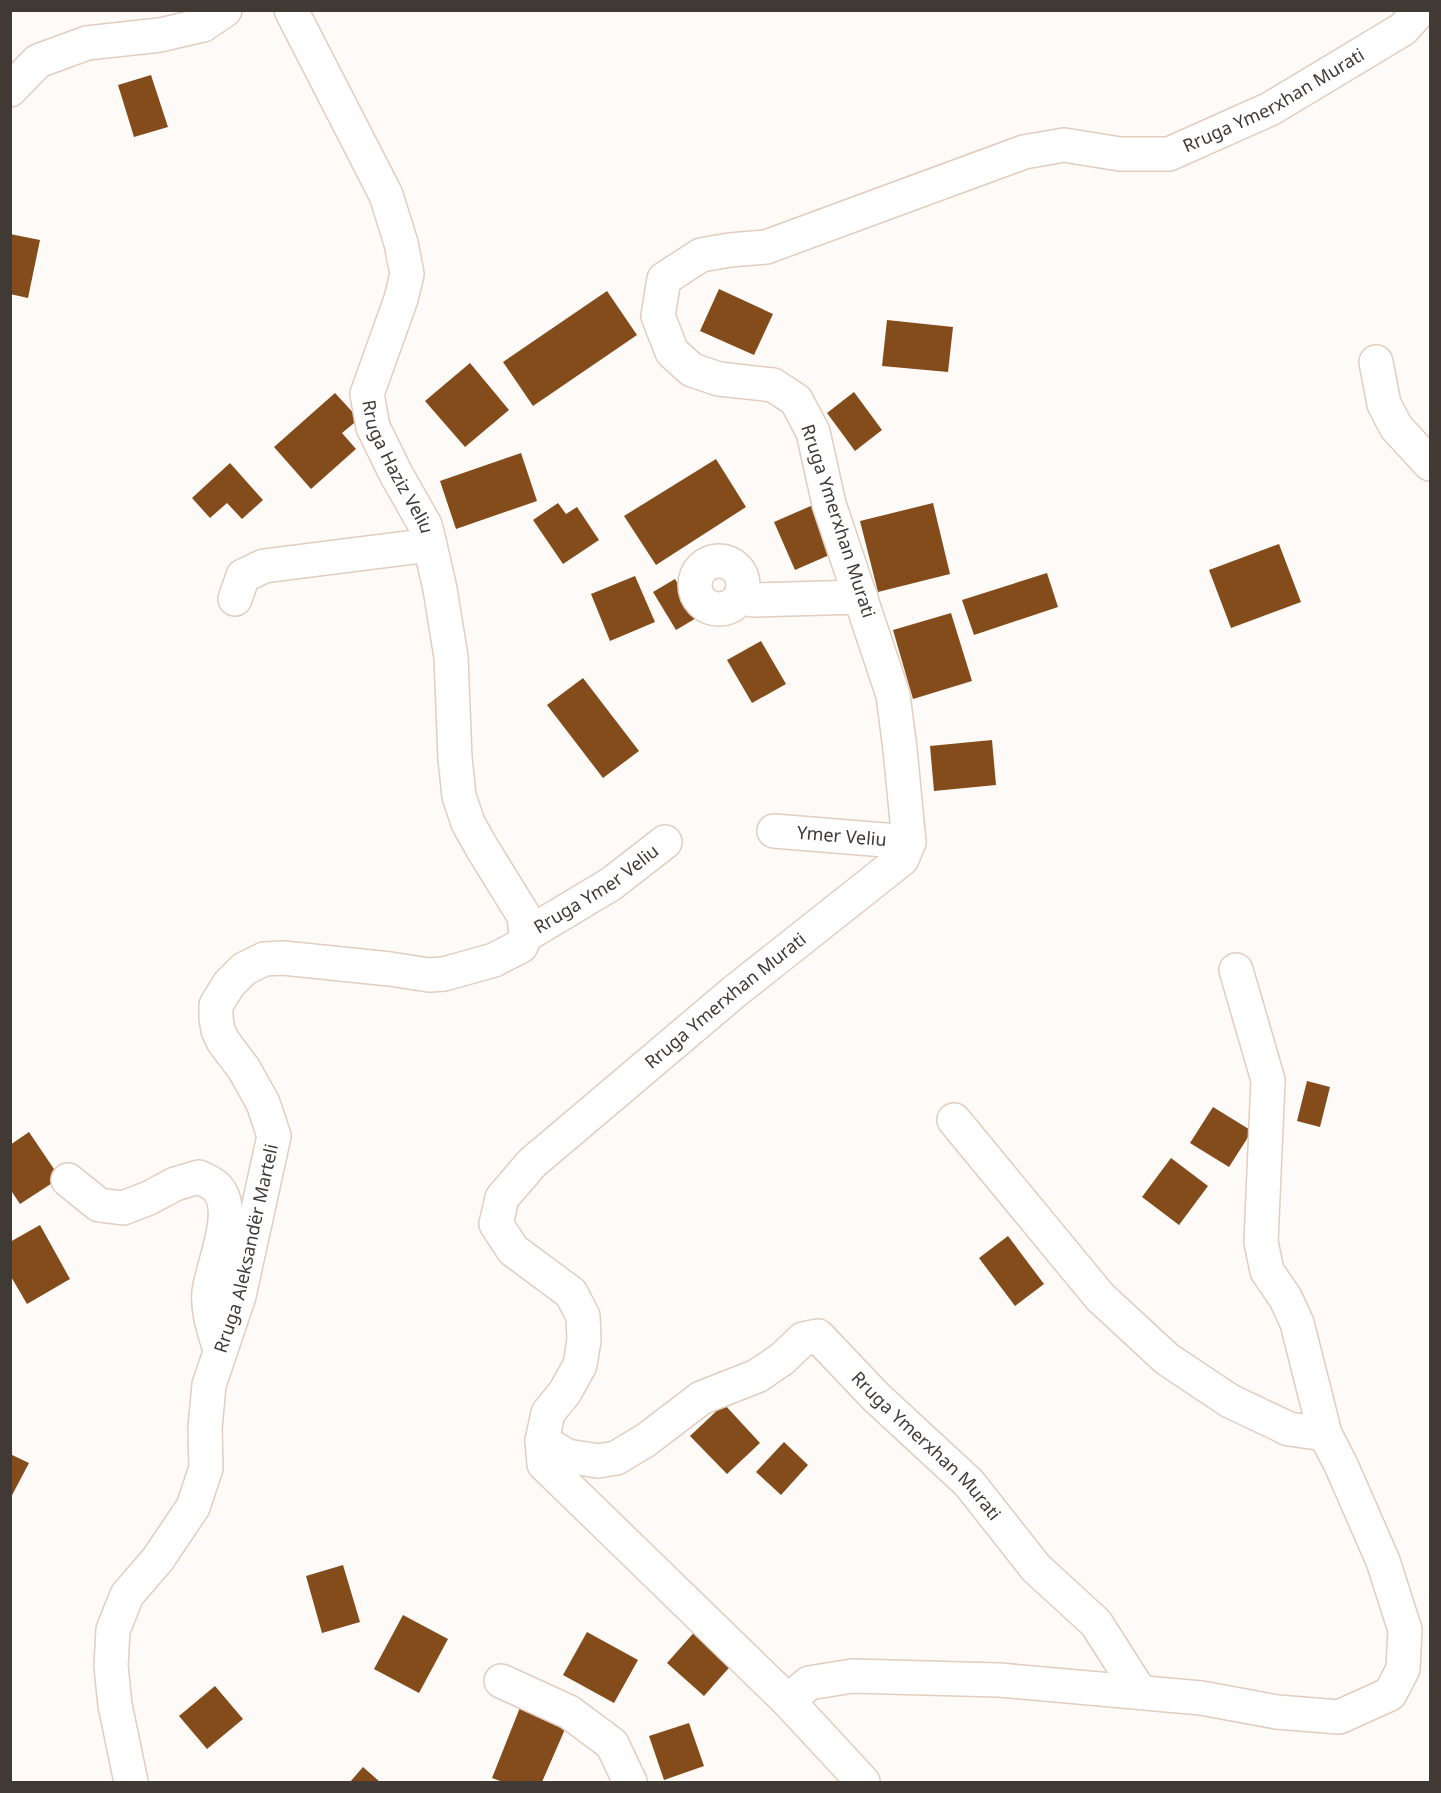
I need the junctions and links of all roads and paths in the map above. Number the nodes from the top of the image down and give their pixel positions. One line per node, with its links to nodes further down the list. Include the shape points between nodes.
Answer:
1 (225, 10): 4 (street, via 203,25 87,43 38,61)
2 (291, 10): 7 (street, Rruga Haziz Veliu, via 386,195 401,243 408,274 367,394 373,427 425,525)
3 (1420, 10): 9 (street, Rruga Ymerxhan Murati, via 1403,29 1270,109 1169,154 1120,154 1064,145 1024,152 766,247 701,255 664,279 658,316 672,352 692,370 719,379 773,386 796,400 813,432 829,504)
4 (10, 90)
5 (1376, 362): 6 (street, via 1384,404 1396,427)
6 (1431, 464)
7 (430, 545): 10 (street, via 264,566 243,576); 14 (street, Rruga Haziz Veliu, via 451,657 459,796 468,823 524,916)
8 (742, 593): 9 (street, via 752,600)
9 (861, 597): 13 (street, Rruga Ymerxhan Murati, via 893,695)
10 (235, 599)
11 (774, 831): 13 (street, Ymer Veliu)
12 (665, 842): 14 (street, Rruga Ymer Veliu, via 612,884)
13 (909, 842): 20 (street, Rruga Ymerxhan Murati, via 902,859 734,992 532,1163 502,1198 496,1224 513,1250 571,1293 582,1316 580,1365 566,1392 548,1413)
14 (526, 935): 18 (street, Rruga Aleksandër Marteli, via 521,946 494,960 444,974 273,958 254,963 229,984 216,1005 218,1030 263,1103 274,1136 239,1296)
15 (1236, 970): 19 (street, via 1268,1080 1260,1242 1267,1272 1297,1323)
16 (954, 1120): 19 (street, via 1101,1297 1167,1359 1230,1401 1289,1429)
17 (68, 1180): 18 (street, via 99,1204 123,1208 199,1177 216,1186 225,1203 224,1226 209,1293)
18 (220, 1351): 24 (street, Rruga Aleksandër Marteli, via 209,1385 206,1468 193,1507 158,1559 127,1595 113,1630 115,1706)
19 (1325, 1434): 22 (street, via 1383,1561 1405,1630 1403,1669 1390,1694 1339,1717)
20 (542, 1441): 22 (street, Rruga Ymerxhan Murati, via 567,1456 598,1461 616,1458 701,1398 757,1376 803,1339 818,1336 876,1397 969,1483 1036,1568 1096,1623); 23 (street, Rruga Ymerxhan Murati, via 544,1464 551,1472)
21 (501, 1681): 25 (street, via 569,1712 612,1744)
22 (1140, 1692): 23 (street, via 999,1680 852,1676 809,1683)
23 (788, 1701): 26 (street, Rruga Ymerxhan Murati)
24 (131, 1782)
25 (630, 1782)
26 (863, 1782)

